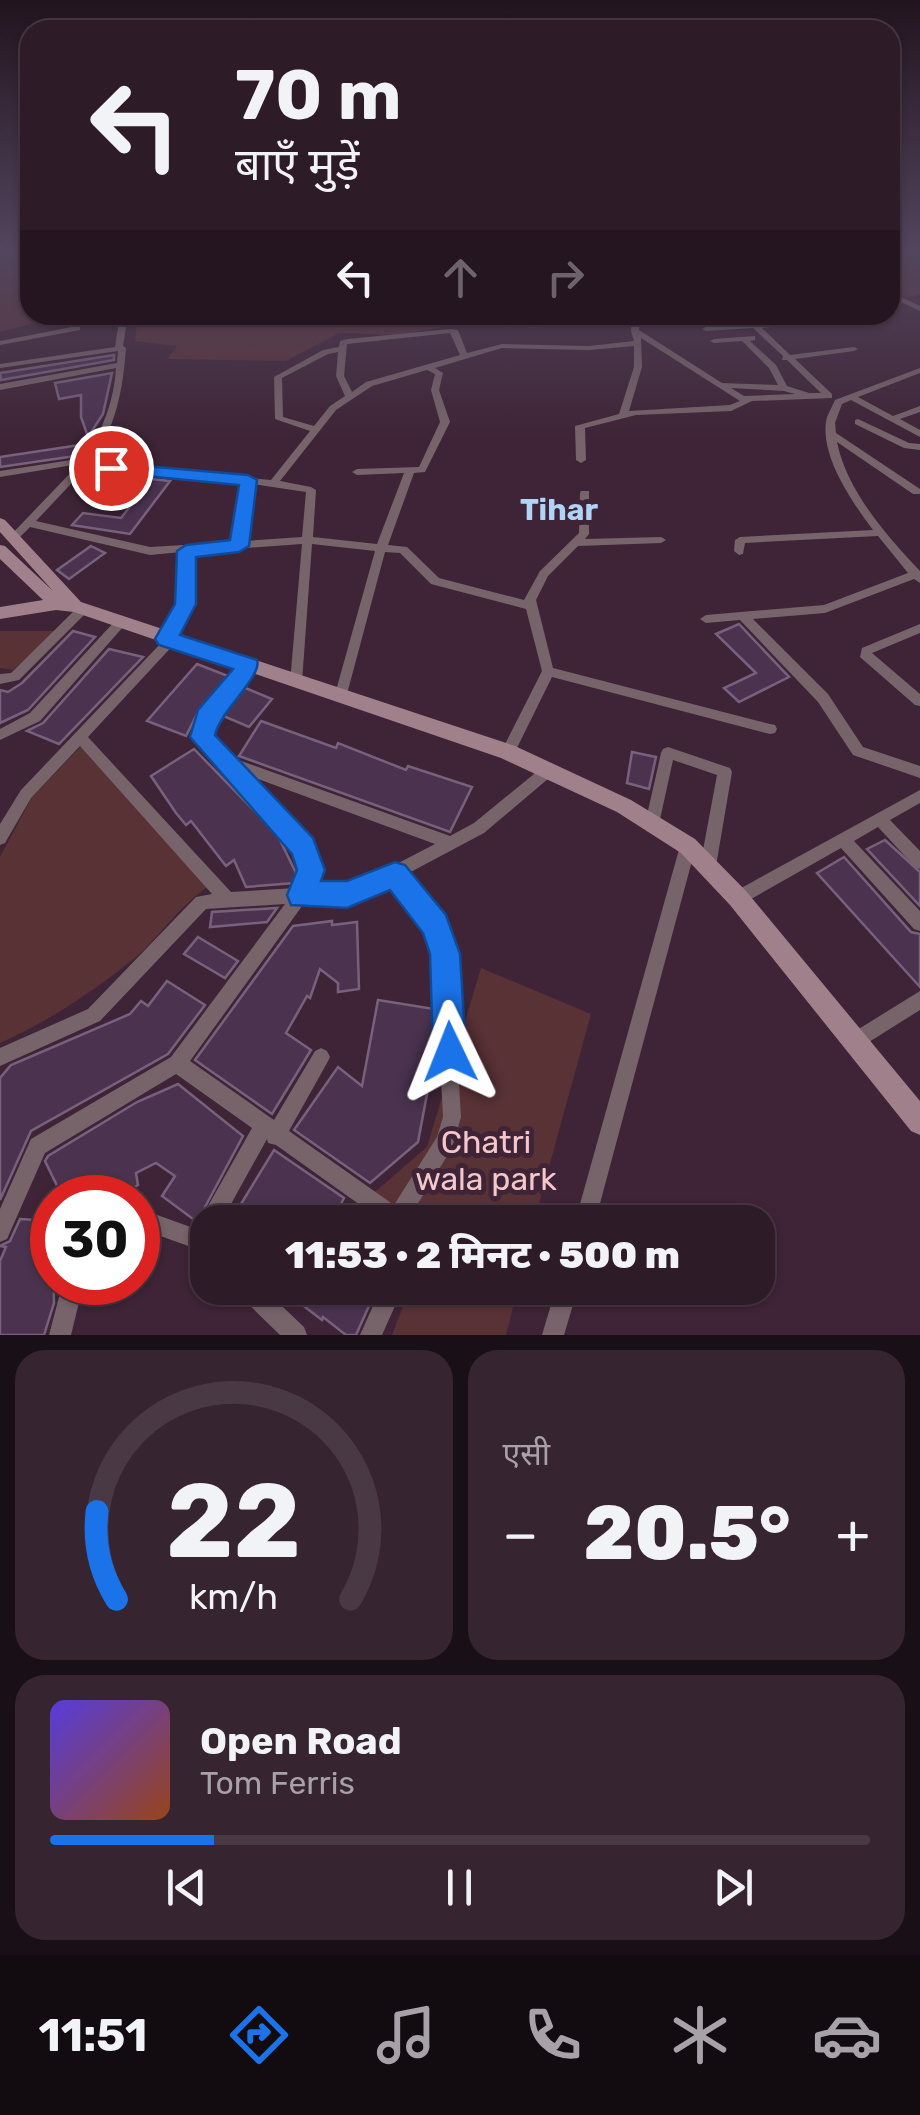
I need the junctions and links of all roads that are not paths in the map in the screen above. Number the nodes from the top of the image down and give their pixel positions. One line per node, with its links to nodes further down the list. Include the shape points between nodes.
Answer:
1 (123, 325): 12 (street)
2 (636, 325): 6 (street)
3 (754, 325): 5 (street); 7 (street)
4 (77, 328): 10 (street)
5 (706, 329)
6 (636, 331): 11 (street); 21 (street)
7 (764, 337): 8 (street); 16 (street)
8 (743, 338): 9 (street); 23 (street)
9 (714, 341)
10 (0, 342)
11 (638, 343): 15 (street, via 508,346); 30 (street)
12 (121, 347): 17 (street); 18 (street)
13 (854, 348): 16 (street)
14 (344, 350): 15 (street, via 348,341 450,331); 24 (street, via 340,376); 33 (street, via 326,352 278,378 279,419)
15 (464, 355): 20 (street)
16 (785, 358): 27 (street)
17 (122, 364): 22 (street); 38 (street, via 113,422)
18 (0, 366)
19 (920, 367): 26 (street)
20 (432, 369): 24 (street); 39 (street, via 439,373 435,390 445,422 422,470)
21 (718, 386): 23 (street); 28 (street)
22 (0, 387)
23 (784, 388): 25 (street)
24 (349, 395): 33 (street)
25 (809, 396): 27 (street); 28 (street)
26 (850, 396): 27 (street); 31 (street)
27 (832, 398): 34 (street)
28 (748, 400): 30 (street, via 731,408)
29 (920, 409): 31 (street)
30 (623, 415): 37 (street, via 578,427)
31 (892, 419): 35 (street)
32 (858, 422): 36 (street)
33 (316, 430): 43 (street)
34 (832, 434): 45 (street); 48 (street, via 860,511)
35 (920, 434)
36 (920, 446)
37 (581, 460)
38 (85, 463): 41 (street); 42 (street); 47 (street)
39 (410, 470): 40 (street); 54 (street)
40 (357, 472)
41 (0, 474)
42 (248, 480): 43 (street); 53 (street)
43 (274, 483): 49 (street, via 311,490)
44 (585, 493): 52 (street, via 586,528)
45 (919, 494)
46 (0, 523): 51 (street)
47 (28, 524): 51 (street); 55 (street, via 150,551)
48 (880, 534): 56 (street, via 740,540); 57 (street)
49 (309, 540): 53 (street); 54 (street); 70 (street)
50 (662, 540): 52 (street)
51 (6, 544): 58 (street); 60 (street)
52 (574, 544): 59 (street, via 544,574)
53 (239, 546): 55 (street)
54 (381, 547): 59 (street, via 403,550 435,582); 71 (street)
55 (186, 551): 66 (street, via 186,604)
56 (739, 551)
57 (918, 576): 62 (street, via 825,608)
58 (56, 604): 60 (street); 61 (street)
59 (530, 606): 68 (street)
60 (79, 607): 64 (street); 69 (street, via 15,678)
61 (0, 613)
62 (742, 614): 63 (street); 79 (street, via 823,698 856,749)
63 (706, 619)
64 (119, 624): 66 (street); 74 (street, via 35,717)
65 (920, 628): 72 (street, via 866,651 866,658)
66 (169, 640): 67 (street); 75 (street)
67 (249, 666): 70 (street); 77 (street, via 202,728)
68 (548, 671): 73 (street); 76 (street)
69 (0, 679)
70 (296, 682): 71 (street)
71 (341, 694): 76 (street)
72 (920, 701)
73 (770, 730)
74 (0, 735)
75 (80, 738): 83 (street, via 26,794); 92 (street)
76 (508, 752): 78 (street)
77 (221, 760): 85 (street); 90 (street, via 304,847 311,870)
78 (550, 769): 82 (street); 85 (street)
79 (920, 772)
80 (920, 796): 81 (street)
81 (881, 820): 84 (street); 87 (street)
82 (652, 824): 86 (street); 88 (street, via 668,753 725,772)
83 (0, 838)
84 (844, 841): 91 (street); 93 (street)
85 (452, 842): 89 (street)
86 (688, 846): 88 (street); 104 (street)
87 (920, 862)
88 (708, 866): 91 (street)
89 (395, 875): 90 (street, via 347,894); 103 (street, via 442,938 452,1117)
90 (302, 895): 92 (street); 98 (street)
91 (738, 898): 95 (street)
92 (227, 899): 96 (street, via 199,904 87,1020)
93 (920, 923)
94 (920, 1000): 95 (street)
95 (854, 1041): 99 (street)
96 (0, 1057)
97 (321, 1057): 100 (street)
98 (177, 1063): 100 (street); 107 (street, via 38,1146)
99 (920, 1122)
100 (269, 1132): 101 (street); 102 (street)
101 (224, 1205)
102 (375, 1205)
103 (407, 1205)
104 (590, 1205)
105 (160, 1223): 106 (street)
106 (190, 1230)
107 (0, 1232)
108 (68, 1305): 112 (street)
109 (265, 1305): 113 (street)
110 (384, 1305): 114 (street)
111 (562, 1305): 115 (street)
112 (60, 1335)
113 (296, 1335)
114 (371, 1335)
115 (553, 1335)

